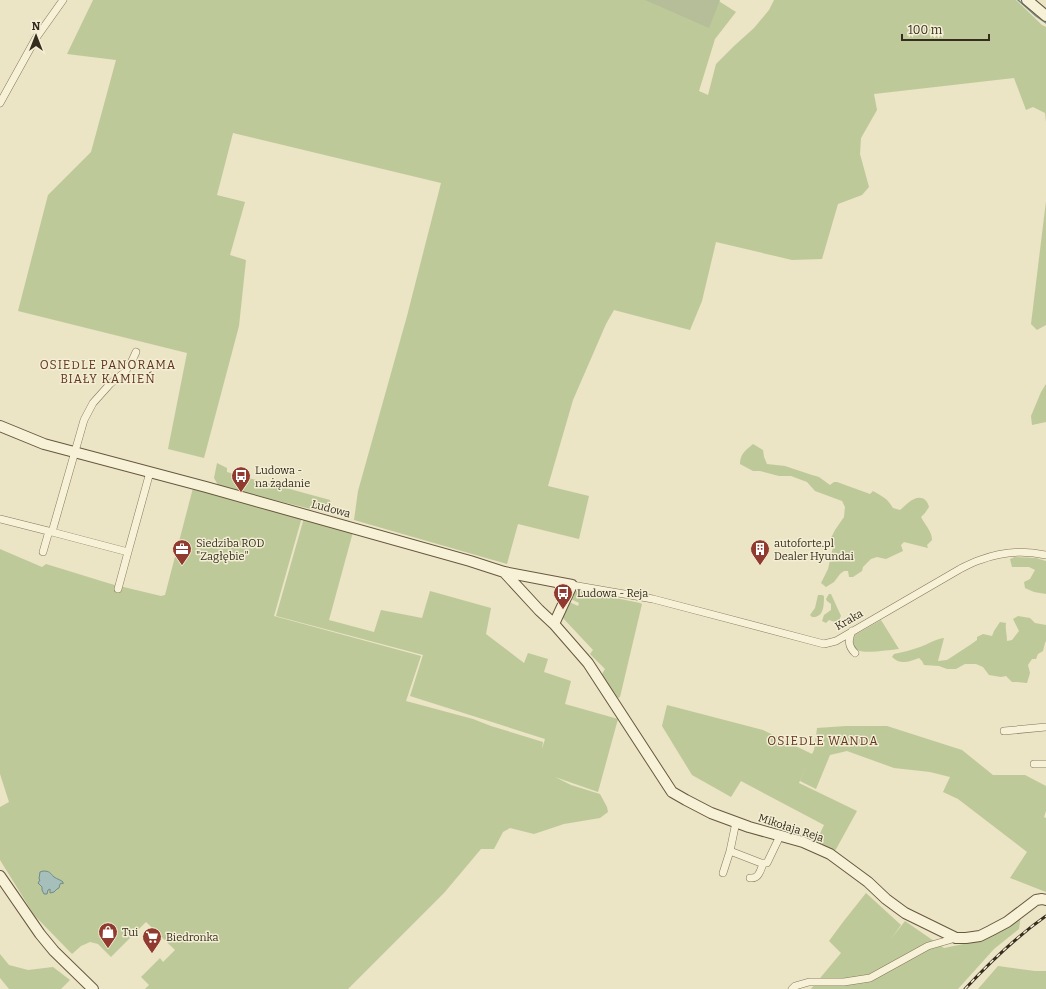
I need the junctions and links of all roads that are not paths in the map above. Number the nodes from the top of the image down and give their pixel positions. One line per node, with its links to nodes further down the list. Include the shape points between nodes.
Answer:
1 (63, 0): 4 (street, via 36,38)
2 (1027, 0): 3 (street)
3 (1046, 16)
4 (1, 99)
5 (136, 352): 7 (street, via 125,372 93,403 84,420)
6 (0, 426): 7 (street, Ludowa, via 44,444)
7 (75, 452): 8 (street, Ludowa); 10 (street)
8 (150, 472): 12 (street); 14 (street, Ludowa, via 470,560)
9 (0, 519): 10 (street)
10 (50, 531): 11 (street); 12 (street)
11 (43, 552)
12 (128, 552): 16 (street)
13 (1046, 555): 19 (street, Kraka, via 1030,552 1004,553 980,560)
14 (504, 572): 15 (street, Ludowa); 18 (street, Ludowa)
15 (572, 585): 17 (street, Ludowa); 18 (street)
16 (118, 589)
17 (653, 599): 19 (street, Kraka, via 824,644 836,641)
18 (554, 624): 21 (street, Ludowa, via 588,664)
19 (852, 631): 20 (street, via 849,643)
20 (855, 653)
21 (618, 707): 26 (street, Mikołaja Reja, via 672,792 711,813)
22 (1046, 727): 23 (street)
23 (1004, 731)
24 (1034, 764): 25 (street)
25 (1046, 764)
26 (736, 822): 27 (street, Mikołaja Reja); 28 (street)
27 (780, 836): 29 (street, via 767,863); 34 (street, Mikołaja Reja, via 803,842 830,854 904,913)
28 (730, 851): 29 (street); 30 (street)
29 (763, 864): 32 (street, via 758,876)
30 (723, 873)
31 (0, 876): 35 (street, via 40,934)
32 (750, 878)
33 (1046, 900): 34 (street, Mikołaja Reja, via 1036,900 990,932 980,936)
34 (956, 938): 36 (street, via 928,946 870,978 844,982 808,982)
35 (93, 989)
36 (792, 989)

